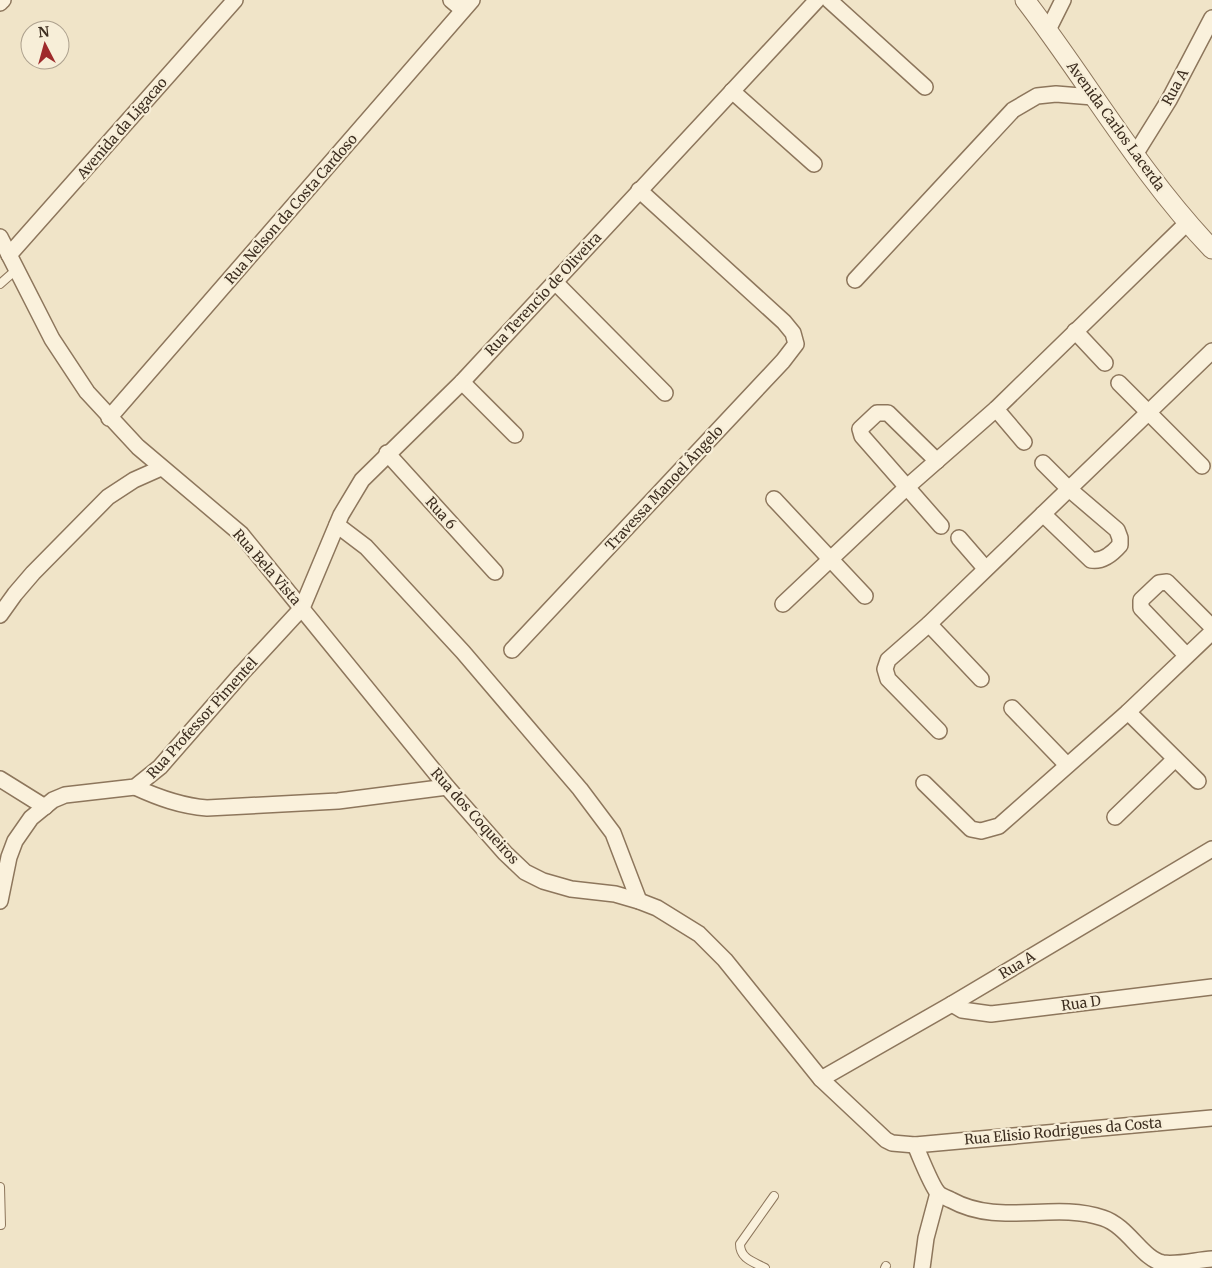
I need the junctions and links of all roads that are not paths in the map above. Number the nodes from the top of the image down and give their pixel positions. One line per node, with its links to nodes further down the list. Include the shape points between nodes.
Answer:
1 (3, 0): 8 (street)
2 (235, 0): 21 (street, Avenida da Ligacao)
3 (451, 0): 9 (street)
4 (817, 0): 13 (street, Rua Terencio de Oliveira)
5 (829, 0): 12 (street)
6 (1025, 0): 11 (street, Avenida Carlos Lacerda)
7 (1063, 0): 11 (street)
8 (0, 3)
9 (468, 5): 34 (street, Rua Nelson da Costa Cardoso)
10 (1212, 18): 15 (street, Rua A)
11 (1048, 30): 14 (street, Avenida Carlos Lacerda)
12 (925, 87)
13 (732, 91): 16 (street); 17 (street, Rua Terencio de Oliveira)
14 (1093, 97): 15 (street, Avenida Carlos Lacerda); 23 (street, via 1037,96 1013,110)
15 (1136, 154): 18 (street, Avenida Carlos Lacerda)
16 (814, 164)
17 (639, 190): 24 (street, Rua Terencio de Oliveira); 58 (street, Travessa Manoel Ângelo, via 784,322 793,333 796,344)
18 (1187, 223): 20 (street, Avenida Carlos Lacerda); 26 (street)
19 (0, 237): 21 (street, Rua Bela Vista)
20 (1212, 249)
21 (10, 255): 22 (street, Rua Bela Vista)
22 (17, 269): 25 (lane); 34 (street, Rua Bela Vista, via 65,360)
23 (855, 280)
24 (555, 282): 29 (street, Rua Terencio de Oliveira); 31 (street)
25 (0, 284)
26 (1075, 331): 28 (street); 32 (street)
27 (1212, 350): 33 (street)
28 (1105, 363)
29 (462, 382): 35 (street); 37 (street, Rua Terencio de Oliveira)
30 (1119, 383): 33 (street)
31 (665, 393)
32 (996, 409): 36 (street); 38 (street)
33 (1148, 411): 40 (street); 43 (street)
34 (109, 418): 41 (street, Rua Bela Vista)
35 (515, 435)
36 (1024, 442)
37 (387, 453): 46 (street, Rua Terencio de Oliveira, via 352,494); 51 (street, Rua 6)
38 (937, 461): 42 (street); 42 (street, via 888,413 877,413 862,426 862,436)
39 (1042, 462): 43 (street)
40 (1202, 466)
41 (161, 468): 54 (street, Rua Bela Vista, via 241,534); 55 (street, via 108,497 33,573)
42 (907, 487): 47 (street); 49 (street)
43 (1069, 489): 45 (street); 45 (street, via 1117,530 1120,538 1118,548 1098,561 1091,560)
44 (774, 499): 49 (street)
45 (1043, 514): 50 (street)
46 (337, 525): 54 (street, Rua Terencio de Oliveira); 75 (street, via 366,547 463,652 580,789 613,833)
47 (941, 526)
48 (959, 538): 50 (street)
49 (830, 560): 52 (street); 53 (street)
50 (985, 568): 56 (street)
51 (495, 572)
52 (865, 596)
53 (783, 604)
54 (302, 608): 69 (street, Rua Professor Pimentel, via 160,767); 70 (street, Rua dos Coqueiros)
55 (0, 615)
56 (929, 624): 60 (street); 63 (street, via 888,660 885,672)
57 (1210, 636): 59 (street); 59 (street, via 1167,582 1159,583 1141,600 1141,608)
58 (512, 650)
59 (1186, 655): 62 (street)
60 (981, 679)
61 (1012, 708): 65 (street)
62 (1128, 712): 64 (street); 65 (street)
63 (938, 731)
64 (1175, 759): 67 (street); 72 (street)
65 (1067, 765): 68 (street, via 999,826 981,831 971,829)
66 (0, 779): 71 (street)
67 (1198, 781)
68 (924, 783)
69 (135, 787): 70 (street, via 188,807 215,808 338,801); 71 (street, Rua Professor Pimentel, via 76,792 53,800)
70 (447, 787): 75 (street, Rua dos Coqueiros, via 504,853 526,872 570,889 615,894)
71 (45, 807): 74 (street, Rua Professor Pimentel, via 31,818 15,841)
72 (1115, 817)
73 (1212, 849): 77 (street, Rua A)
74 (0, 901)
75 (639, 901): 78 (street, Rua dos Coqueiros, via 675,918 698,934 725,960)
76 (1212, 988): 77 (street, Rua D, via 991,1014 962,1010)
77 (952, 1004): 78 (street, Rua A)
78 (821, 1079): 80 (street, Rua dos Coqueiros, via 886,1140)
79 (1212, 1118): 80 (street, Rua Elisio Rodrigues da Costa)
80 (915, 1145): 82 (street)
81 (0, 1187): 84 (lane)
82 (938, 1193): 85 (street, via 960,1205 998,1214 1076,1212 1104,1218 1125,1230 1150,1257 1162,1263); 87 (street)
83 (774, 1196): 86 (lane, via 740,1244 744,1257)
84 (1, 1225)
85 (1212, 1259)
86 (765, 1268)
87 (922, 1268)

